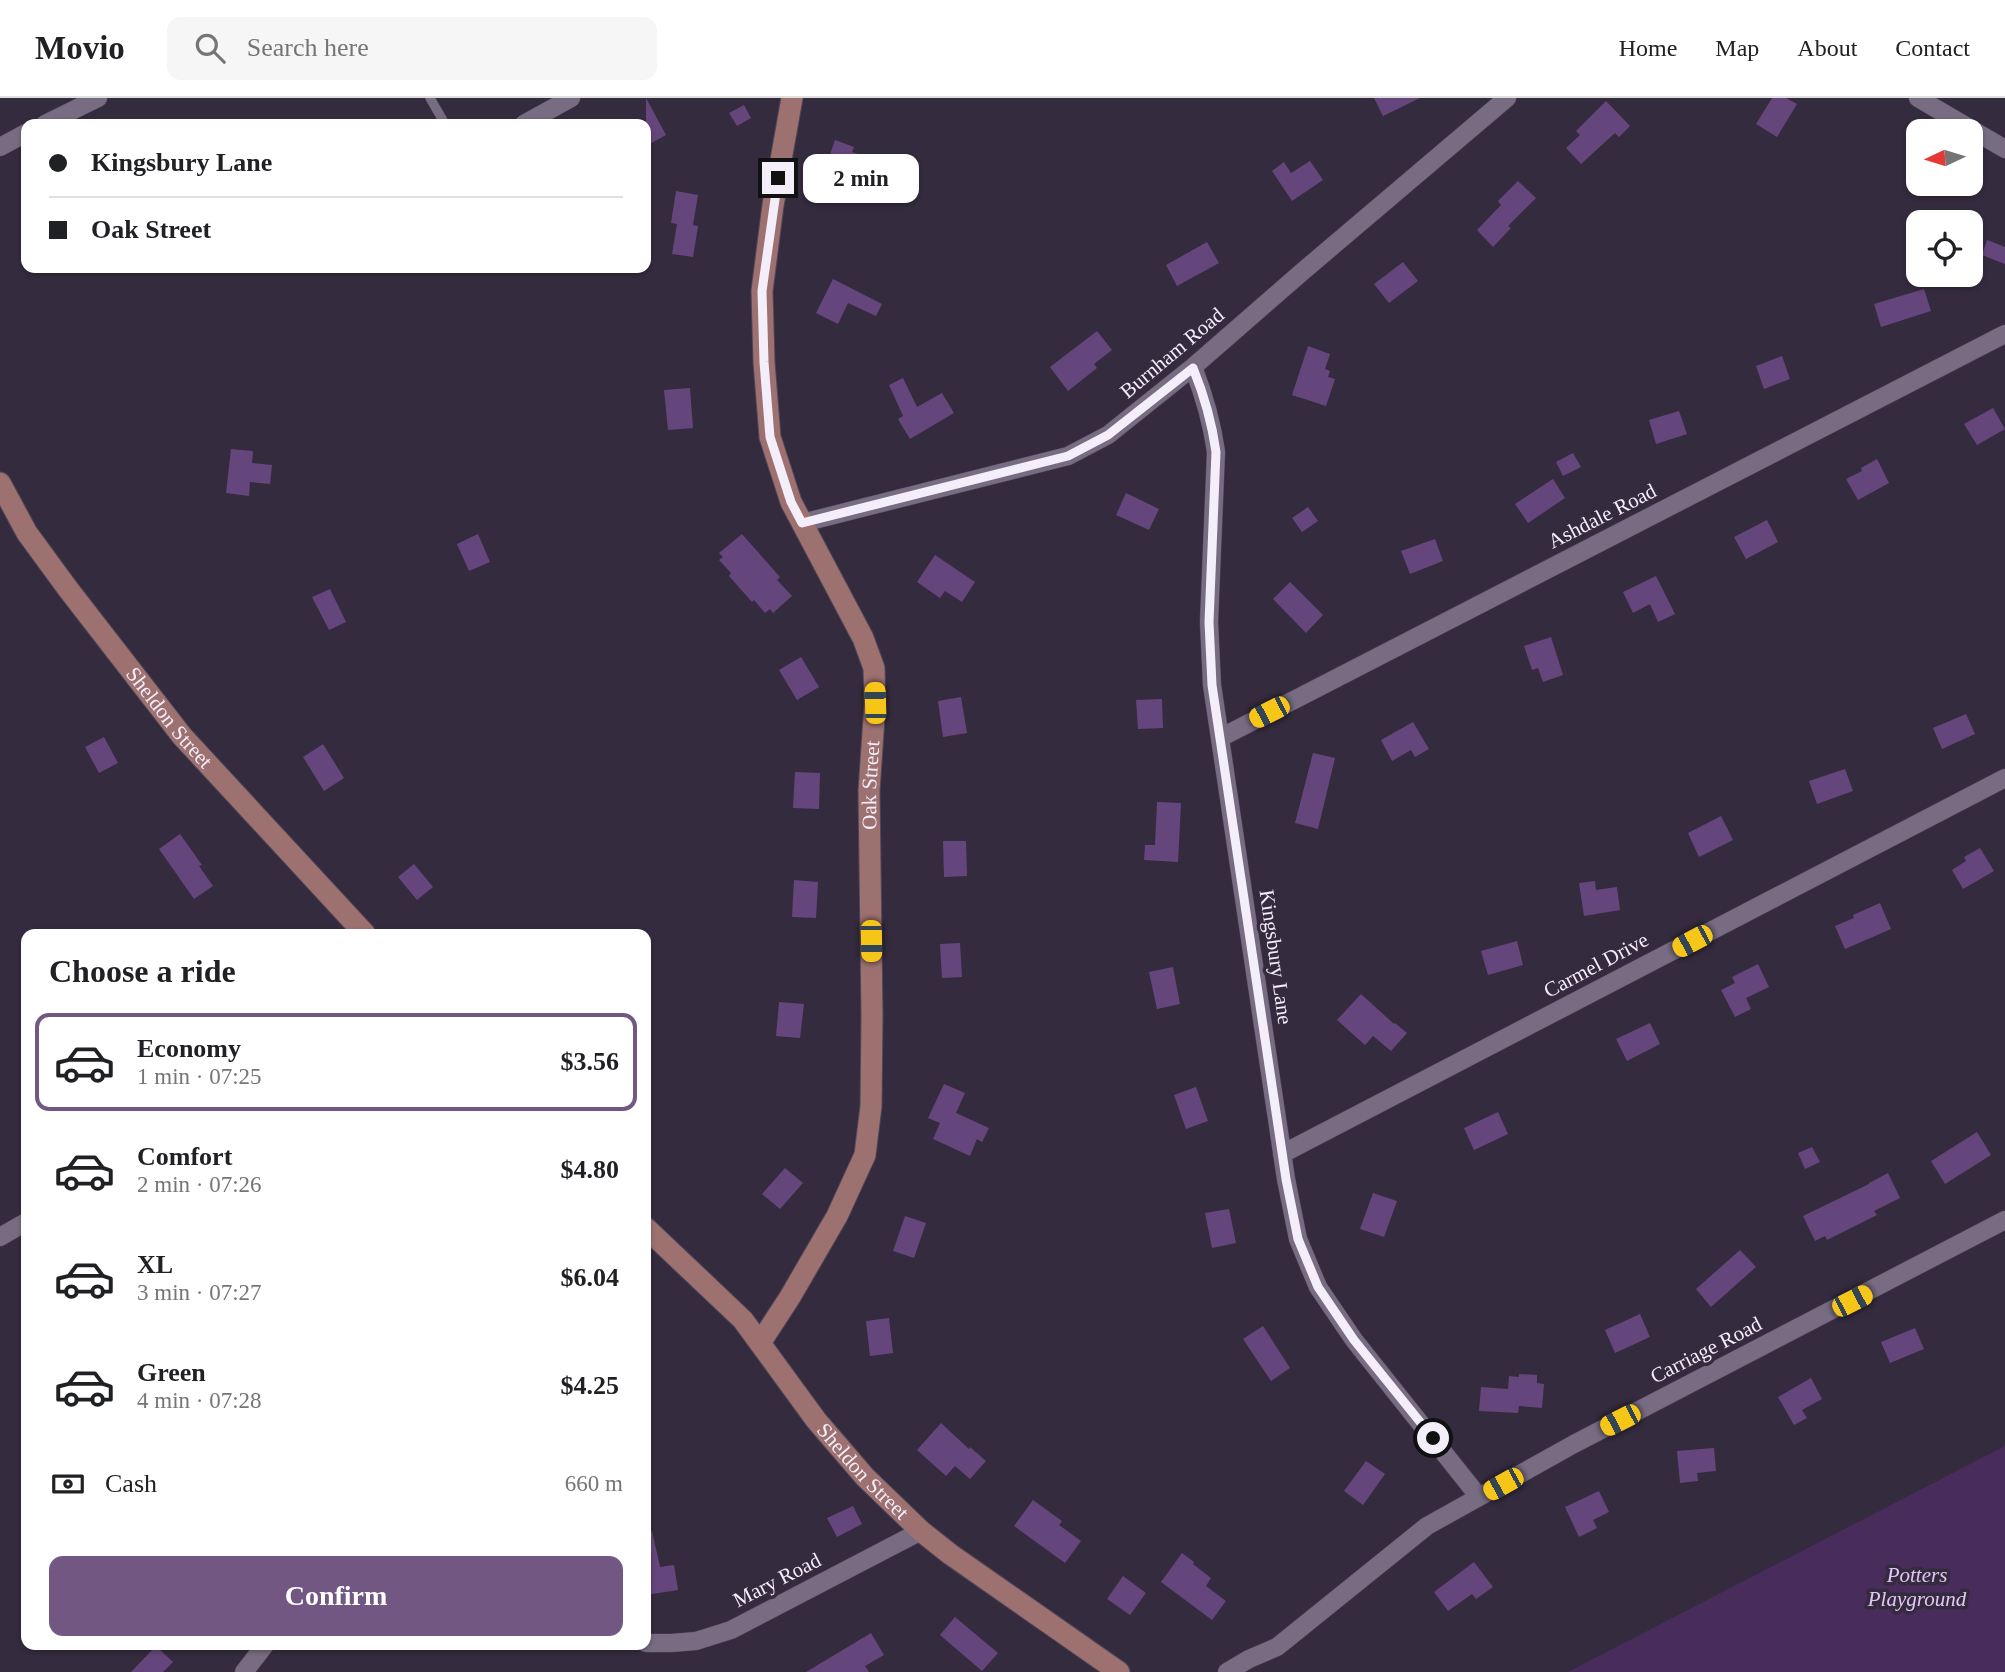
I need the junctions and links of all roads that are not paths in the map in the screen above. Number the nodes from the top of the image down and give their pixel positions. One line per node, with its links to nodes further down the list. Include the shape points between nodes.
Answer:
1 (98, 98): 7 (street)
2 (430, 98): 8 (lane)
3 (571, 98): 9 (street)
4 (792, 98): 16 (street, Oak Street, via 762,291 770,437)
5 (1507, 98): 14 (street, Burnham Road)
6 (1918, 98): 12 (street)
7 (55, 119)
8 (442, 119)
9 (533, 119)
10 (21, 136): 11 (street)
11 (0, 146)
12 (2005, 149)
13 (2005, 334): 17 (street, Ashdale Road)
14 (1193, 368): 16 (street, Burnham Road, via 1108,435 1068,456); 17 (street, Kingsbury Lane, via 1216,452 1209,622)
15 (0, 483): 19 (street, Sheldon Street, via 27,533 183,736)
16 (802, 523): 25 (street, Oak Street, via 874,668 869,791 871,1106 864,1155 836,1216)
17 (1220, 738): 20 (street, Kingsbury Lane)
18 (2005, 778): 20 (street, Carmel Drive)
19 (360, 929)
20 (1282, 1154): 26 (street, Kingsbury Lane, via 1298,1239 1318,1287 1354,1340)
21 (2005, 1220): 26 (street, Carriage Road)
22 (21, 1225): 23 (street)
23 (0, 1237)
24 (651, 1240): 25 (street, Sheldon Street, via 743,1320)
25 (760, 1343): 27 (street, Sheldon Street, via 816,1420 865,1477)
26 (1479, 1497): 32 (street, Carriage Road, via 1427,1526 1277,1647)
27 (921, 1531): 28 (street, Mary Road, via 731,1630 696,1641); 31 (street, Sheldon Street)
28 (651, 1643)
29 (261, 1650): 30 (street)
30 (244, 1672)
31 (1119, 1672)
32 (1227, 1672)

